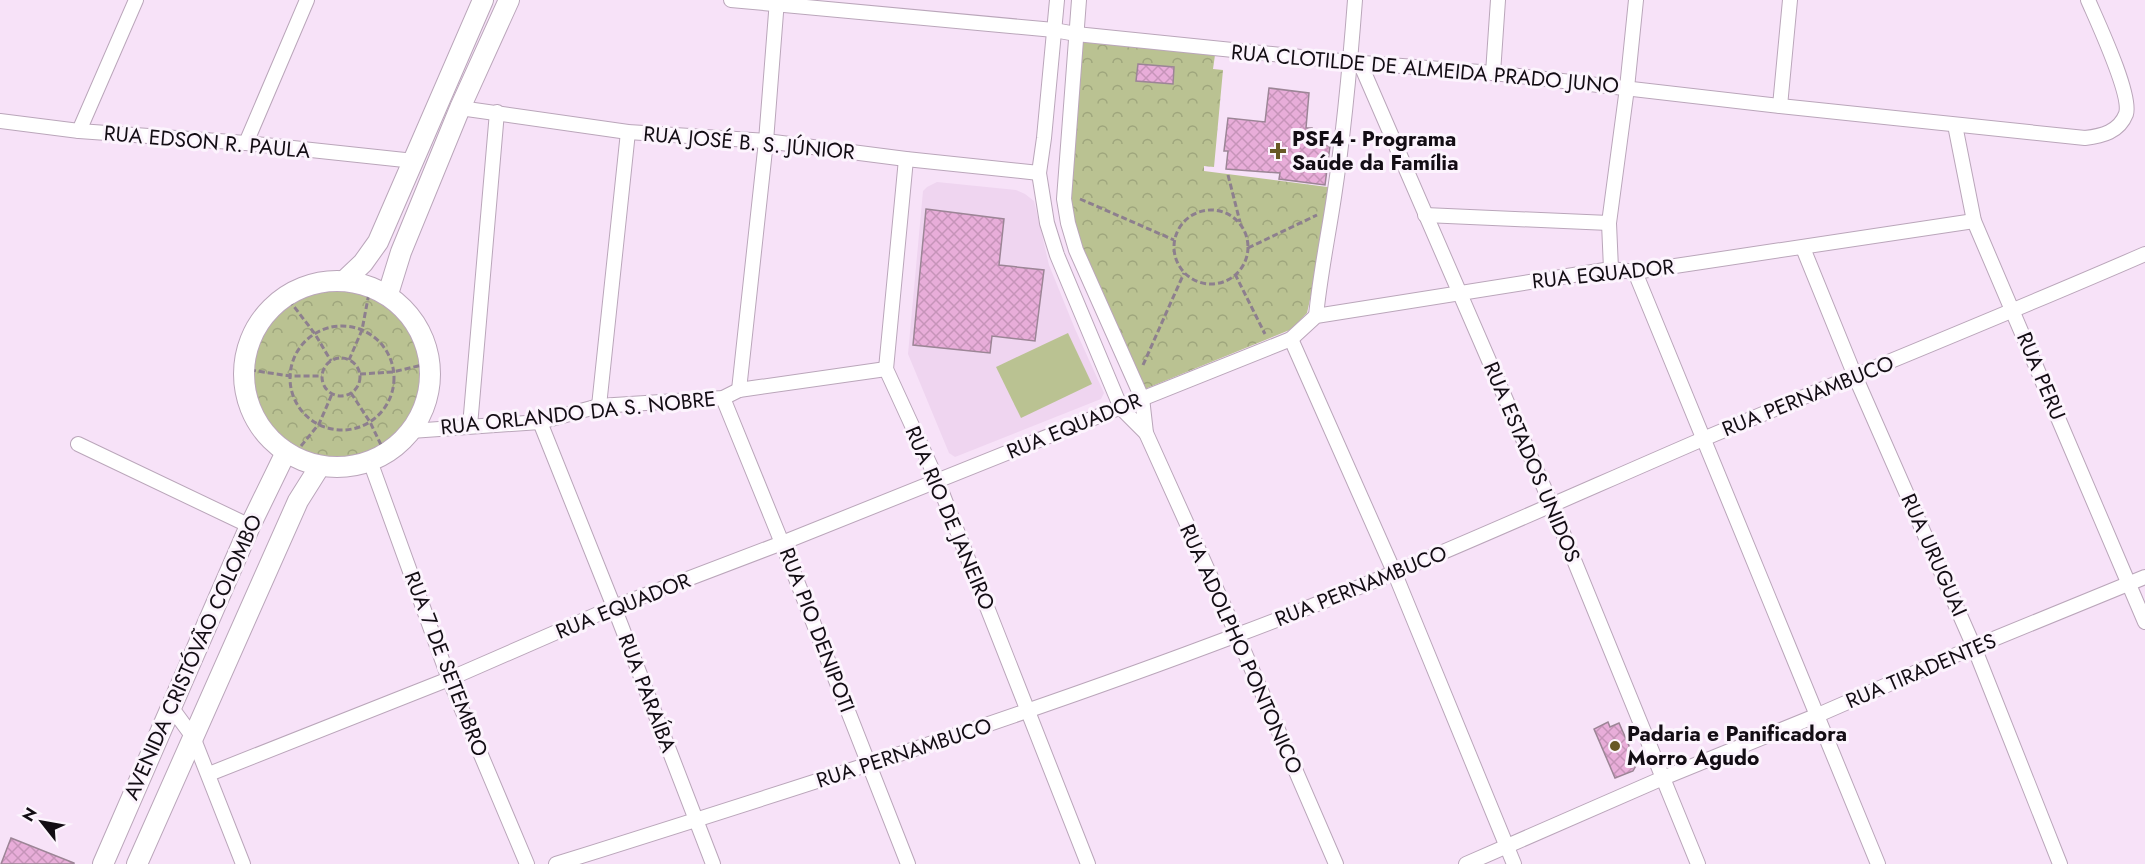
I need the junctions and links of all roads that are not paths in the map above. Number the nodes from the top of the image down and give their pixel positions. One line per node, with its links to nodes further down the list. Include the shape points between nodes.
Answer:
1 (136, 0): 24 (street)
2 (307, 0): 27 (street)
3 (483, 0): 29 (main road)
4 (509, 0): 20 (main road)
5 (731, 0): 13 (street, RUA CLOTILDE DE ALMEIDA PRADO JUNO)
6 (1057, 0): 14 (street, RUA ADOLPHO PONTONICO)
7 (1079, 0): 15 (street, RUA ADOLPHO PONTONICO)
8 (1355, 0): 16 (street)
9 (1498, 0): 17 (street)
10 (1636, 0): 18 (street)
11 (1790, 0): 19 (street)
12 (2088, 0): 23 (street, RUA CLOTILDE DE ALMEIDA PRADO JUNO, via 2125,92 2126,112 2117,128 2085,138)
13 (776, 2): 14 (street, RUA CLOTILDE DE ALMEIDA PRADO JUNO); 26 (street)
14 (1054, 30): 15 (street, RUA CLOTILDE DE ALMEIDA PRADO JUNO); 30 (street, RUA ADOLPHO PONTONICO)
15 (1076, 34): 16 (street, RUA CLOTILDE DE ALMEIDA PRADO JUNO); 48 (street, RUA ADOLPHO PONTONICO, via 1064,176 1068,223 1076,250)
16 (1355, 63): 17 (street, RUA CLOTILDE DE ALMEIDA PRADO JUNO); 31 (street, RUA ESTADOS UNIDOS); 42 (street)
17 (1493, 73): 18 (street, RUA CLOTILDE DE ALMEIDA PRADO JUNO)
18 (1627, 88): 19 (street, RUA CLOTILDE DE ALMEIDA PRADO JUNO); 33 (street)
19 (1780, 106): 23 (street, RUA CLOTILDE DE ALMEIDA PRADO JUNO)
20 (460, 108): 21 (street, RUA JOSÉ B. S. JÚNIOR); 40 (main road, via 401,252)
21 (497, 112): 25 (street, RUA JOSÉ B. S. JÚNIOR); 52 (street)
22 (0, 121): 24 (street, RUA EDSON R. PAULA)
23 (1955, 125): 32 (street, RUA PERU)
24 (79, 131): 27 (street, RUA EDSON R. PAULA)
25 (628, 132): 26 (street, RUA JOSÉ B. S. JÚNIOR); 49 (street)
26 (766, 141): 28 (street, RUA JOSÉ B. S. JÚNIOR); 46 (street)
27 (246, 143): 29 (street, RUA EDSON R. PAULA)
28 (906, 159): 30 (street, RUA JOSÉ B. S. JÚNIOR); 44 (street)
29 (414, 161): 38 (main road, via 378,242)
30 (1039, 173): 50 (street, RUA ADOLPHO PONTONICO, via 1047,223 1058,255)
31 (1425, 215): 33 (street); 39 (street, RUA ESTADOS UNIDOS)
32 (1974, 221): 34 (street, RUA EQUADOR); 41 (street, RUA PERU)
33 (1609, 223): 36 (street)
34 (1803, 248): 37 (street, RUA EQUADOR); 45 (street, RUA URUGUAI)
35 (2145, 254): 41 (street, RUA PERNAMBUCO)
36 (1611, 268): 37 (street, RUA EQUADOR); 39 (street, RUA EQUADOR)
37 (1635, 272): 55 (street)
38 (344, 281): 40 (main road, via 367,285); 57 (main road, via 317,283 293,292 272,307 257,327 247,351 244,376 248,401 258,424 275,444)
39 (1460, 292): 42 (street, RUA EQUADOR); 61 (street, RUA ESTADOS UNIDOS)
40 (378, 294): 53 (main road, via 409,313 422,335 429,359 430,385)
41 (2013, 311): 45 (street, RUA PERNAMBUCO); 66 (street, RUA PERU)
42 (1316, 316): 43 (street, RUA EQUADOR)
43 (1291, 339): 48 (street, RUA EQUADOR); 64 (street)
44 (886, 369): 46 (street, RUA ORLANDO DA S. NOBRE); 60 (street, RUA RIO DE JANEIRO)
45 (1855, 376): 55 (street, RUA PERNAMBUCO); 70 (street, RUA URUGUAI)
46 (740, 390): 47 (street, RUA ORLANDO DA S. NOBRE)
47 (723, 398): 49 (street, RUA ORLANDO DA S. NOBRE); 63 (street, RUA PIO DENIPOTI)
48 (1142, 398): 50 (street, RUA EQUADOR); 54 (street, RUA ADOLPHO PONTONICO)
49 (599, 406): 51 (street, RUA ORLANDO DA S. NOBRE)
50 (1121, 408): 54 (street, RUA ADOLPHO PONTONICO); 60 (street, RUA EQUADOR)
51 (540, 422): 52 (street, RUA ORLANDO DA S. NOBRE); 67 (street, RUA PARAÍBA)
52 (470, 426): 53 (street, RUA ORLANDO DA S. NOBRE)
53 (411, 431): 58 (main road, via 392,449)
54 (1146, 434): 69 (street, RUA ADOLPHO PONTONICO)
55 (1703, 439): 61 (street, RUA PERNAMBUCO); 74 (street)
56 (78, 444): 62 (street)
57 (292, 452): 59 (main road, via 296,458); 62 (main road, AVENIDA CRISTÓVÃO COLOMBO)
58 (376, 454): 59 (main road, via 345,467); 71 (street, RUA 7 DE SETEMBRO)
59 (320, 466): 75 (main road, AVENIDA CRISTÓVÃO COLOMBO, via 298,501)
60 (937, 480): 63 (street, RUA EQUADOR); 73 (street, RUA RIO DE JANEIRO)
61 (1552, 506): 64 (street, RUA PERNAMBUCO); 78 (street, RUA ESTADOS UNIDOS)
62 (249, 526): 72 (main road, AVENIDA CRISTÓVÃO COLOMBO)
63 (782, 543): 67 (street, RUA EQUADOR); 76 (street, RUA PIO DENIPOTI)
64 (1395, 574): 69 (street, RUA PERNAMBUCO); 80 (street)
65 (2145, 577): 66 (street, RUA TIRADENTES)
66 (2130, 583): 68 (street, RUA PERU); 70 (street, RUA TIRADENTES)
67 (614, 607): 71 (street, RUA EQUADOR); 79 (street, RUA PARAÍBA)
68 (2145, 622)
69 (1237, 635): 73 (street, RUA PERNAMBUCO); 89 (street, RUA ADOLPHO PONTONICO)
70 (1974, 647): 74 (street, RUA TIRADENTES); 94 (street, RUA URUGUAI)
71 (448, 679): 77 (street, RUA EQUADOR); 84 (street, RUA 7 DE SETEMBRO)
72 (171, 707): 75 (street); 81 (main road, AVENIDA CRISTÓVÃO COLOMBO)
73 (1029, 712): 76 (street, RUA PERNAMBUCO); 88 (street, RUA RIO DE JANEIRO)
74 (1818, 715): 78 (street, RUA TIRADENTES); 93 (street)
75 (193, 737): 77 (street); 82 (main road, AVENIDA CRISTÓVÃO COLOMBO)
76 (870, 765): 79 (street, RUA PERNAMBUCO); 87 (street, RUA PIO DENIPOTI)
77 (209, 774): 83 (street)
78 (1663, 778): 80 (street, RUA TIRADENTES); 92 (street, RUA ESTADOS UNIDOS)
79 (696, 820): 85 (street, RUA PERNAMBUCO); 86 (street, RUA PARAÍBA)
80 (1507, 846): 90 (street, RUA TIRADENTES); 91 (street)
81 (103, 864)
82 (137, 864)
83 (243, 864)
84 (527, 864)
85 (556, 864)
86 (713, 864)
87 (909, 864)
88 (1088, 864)
89 (1336, 864)
90 (1466, 864)
91 (1514, 864)
92 (1698, 864)
93 (1878, 864)
94 (2060, 864)

